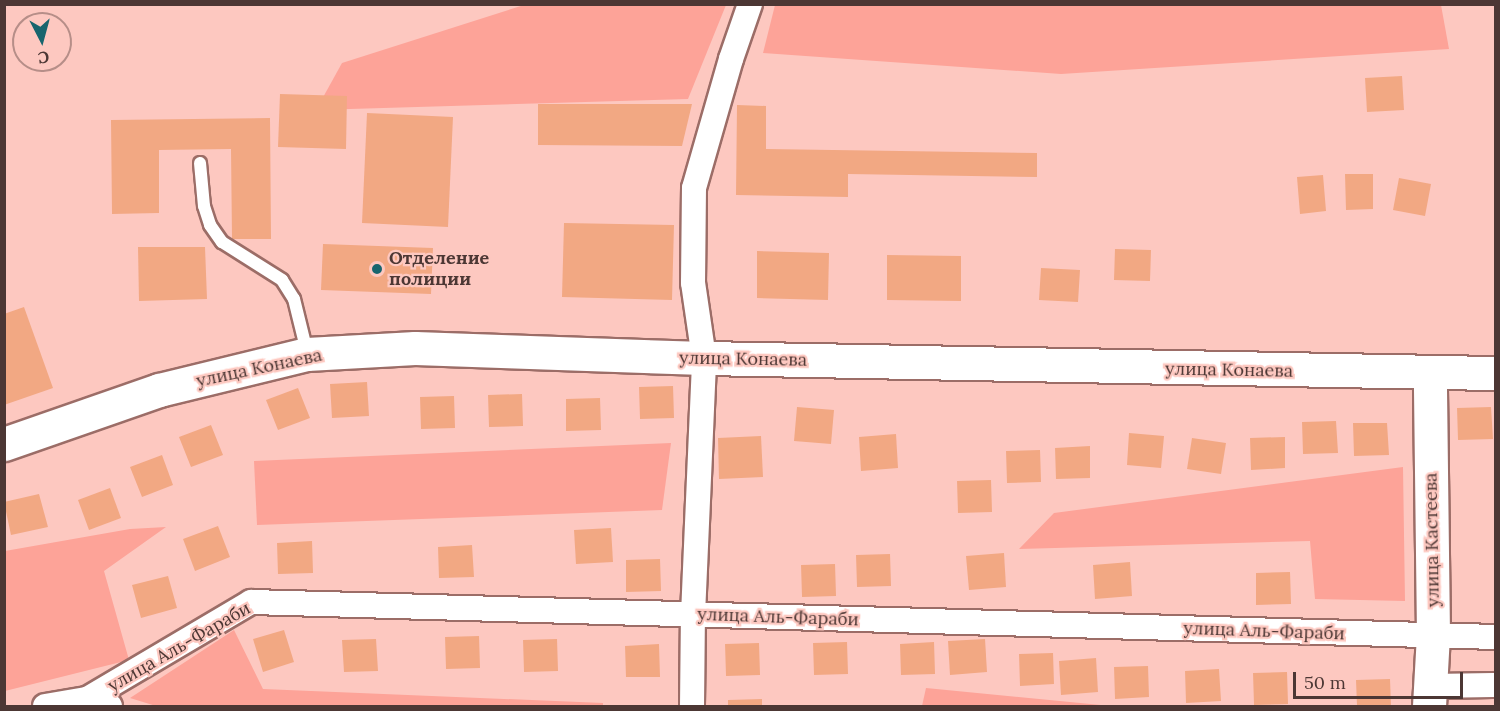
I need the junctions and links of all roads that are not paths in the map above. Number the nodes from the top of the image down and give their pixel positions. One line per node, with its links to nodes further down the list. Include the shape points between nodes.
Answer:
1 (750, 4): 4 (street, via 694,188 693,283)
2 (201, 164): 3 (lane, via 204,206 210,225 222,242 282,280 294,299)
3 (307, 354): 4 (main road, улица Конаева, via 414,348); 7 (main road, улица Конаева, via 159,390)
4 (704, 358): 6 (main road, улица Конаева); 8 (street)
5 (1496, 373): 6 (main road, улица Конаева)
6 (1430, 374): 9 (main road, улица Кастеева)
7 (4, 444)
8 (693, 615): 9 (street, улица Аль-Фараби); 13 (street, улица Аль-Фараби, via 251,602); 15 (street)
9 (1433, 635): 10 (street, улица Аль-Фараби); 12 (main road, улица Кастеева)
10 (1496, 637)
11 (1496, 685): 12 (street)
12 (1430, 696)
13 (99, 703): 14 (street)
14 (45, 706)
15 (692, 706)

